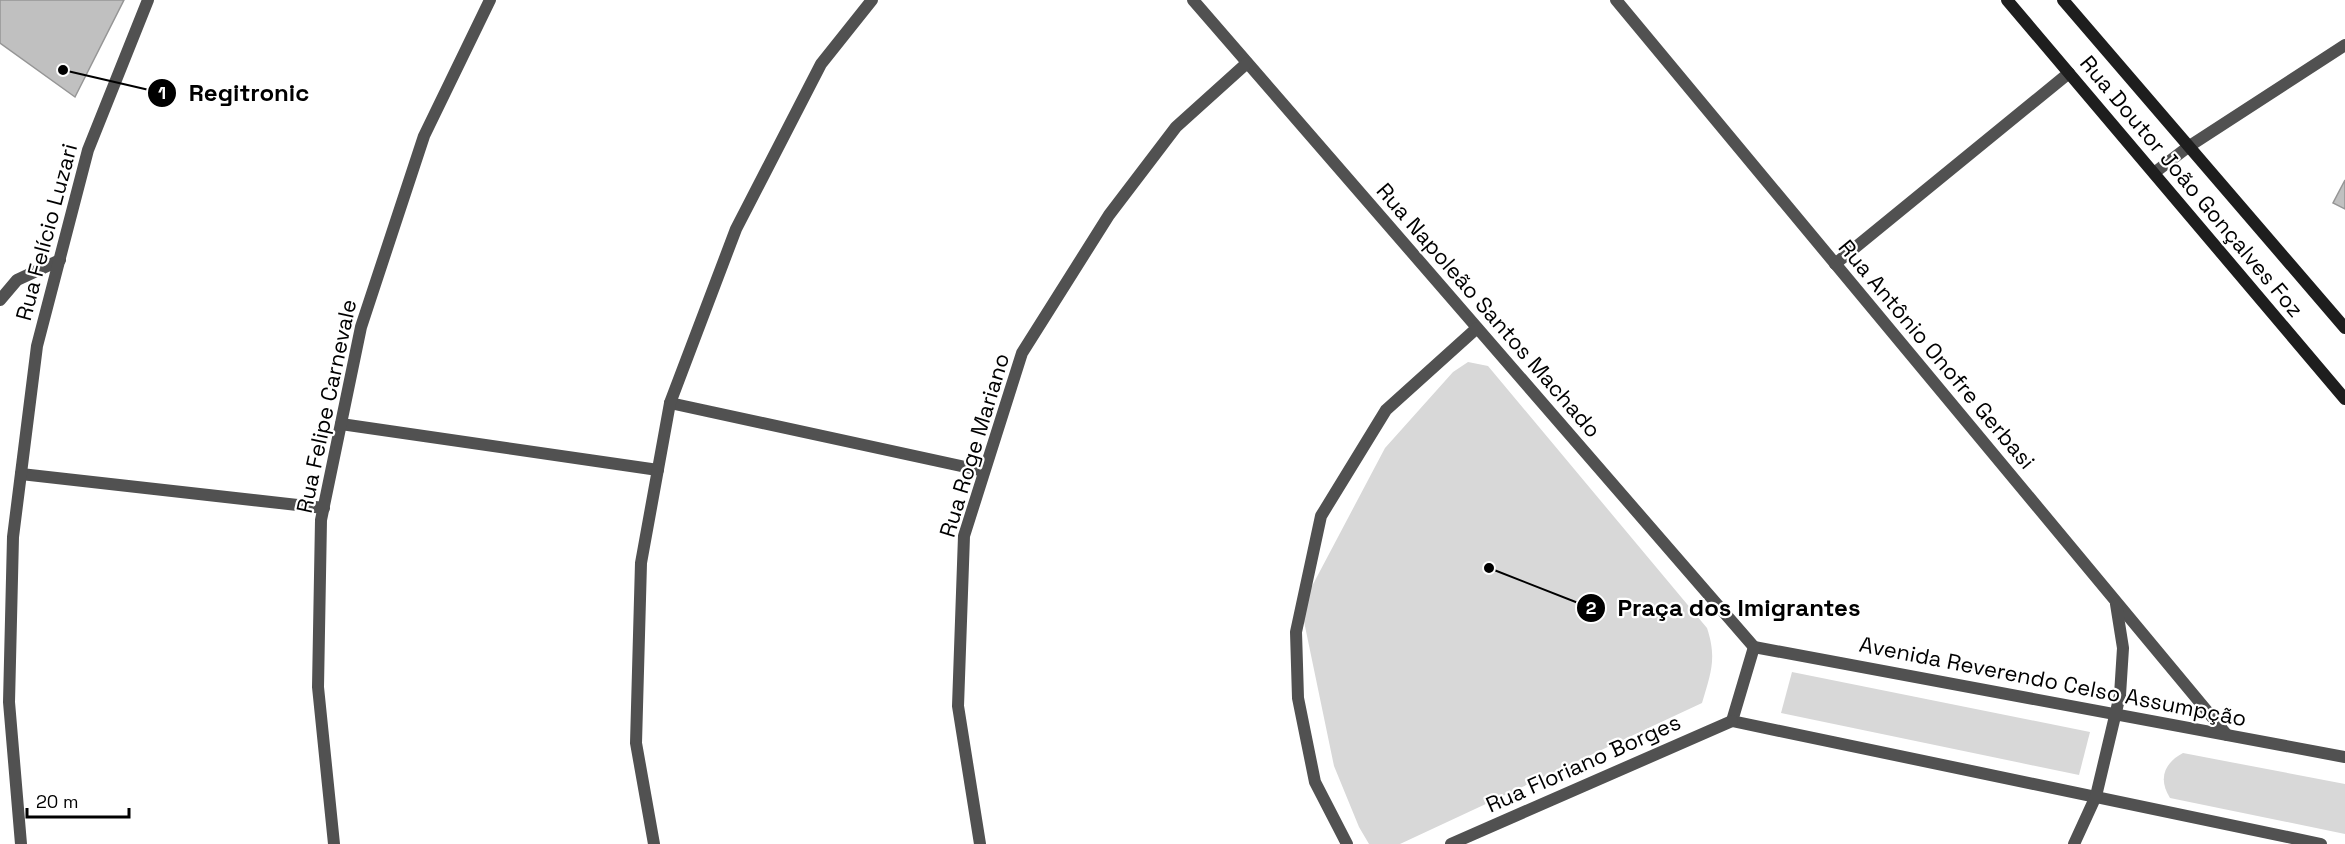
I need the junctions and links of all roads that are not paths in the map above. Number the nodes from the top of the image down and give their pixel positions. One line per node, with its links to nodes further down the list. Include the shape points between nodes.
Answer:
1 (148, 0): 13 (street, Rua Felício Luzari, via 88,150)
2 (490, 0): 20 (street, Rua Felipe Carnevale, via 424,136 361,327)
3 (872, 0): 19 (street, via 821,64 736,229)
4 (1192, 0): 9 (street, Rua Napoleão Santos Machado)
5 (1616, 0): 14 (street, Rua Antônio Onofre Gerbasi)
6 (2007, 0): 10 (street, Rua Doutor João Gonçalves Foz)
7 (2063, 0): 11 (street, Rua Doutor João Gonçalves Foz)
8 (2345, 45): 11 (street)
9 (1247, 63): 16 (street, Rua Napoleão Santos Machado); 22 (street, Rua Roge Mariano, via 1176,127 1109,215 1022,353)
10 (2069, 73): 12 (street, Rua Doutor João Gonçalves Foz); 14 (street)
11 (2188, 147): 12 (street); 17 (street, Rua Doutor João Gonçalves Foz)
12 (2154, 173): 18 (street, Rua Doutor João Gonçalves Foz)
13 (60, 261): 15 (street, via 17,280); 23 (street, Rua Felício Luzari, via 37,346)
14 (1835, 264): 25 (street, Rua Antônio Onofre Gerbasi)
15 (0, 300)
16 (1477, 328): 26 (street, Rua Napoleão Santos Machado); 36 (street, via 1386,410 1321,516 1296,632 1298,698 1315,782)
17 (2345, 328)
18 (2345, 399)
19 (670, 403): 21 (street); 22 (street)
20 (341, 424): 21 (street); 24 (street, Rua Felipe Carnevale)
21 (658, 470): 34 (street, via 641,563 636,743)
22 (984, 471): 35 (street, Rua Roge Mariano, via 964,536 958,706)
23 (21, 474): 24 (street); 32 (street, Rua Felício Luzari, via 13,537 9,702)
24 (324, 508): 33 (street, Rua Felipe Carnevale, via 318,687)
25 (2116, 602): 27 (street, via 2123,648); 29 (street, Rua Antônio Onofre Gerbasi)
26 (1754, 647): 27 (street, Avenida Reverendo Celso Assumpção); 28 (street)
27 (2116, 714): 29 (street, Avenida Reverendo Celso Assumpção); 31 (street)
28 (1732, 721): 31 (street); 37 (street, Rua Floriano Borges)
29 (2227, 735): 30 (street, Avenida Reverendo Celso Assumpção)
30 (2345, 757)
31 (2096, 796): 38 (street); 39 (street)
32 (21, 844)
33 (334, 844)
34 (654, 844)
35 (980, 844)
36 (1347, 844)
37 (1451, 844)
38 (2074, 844)
39 (2320, 844)

